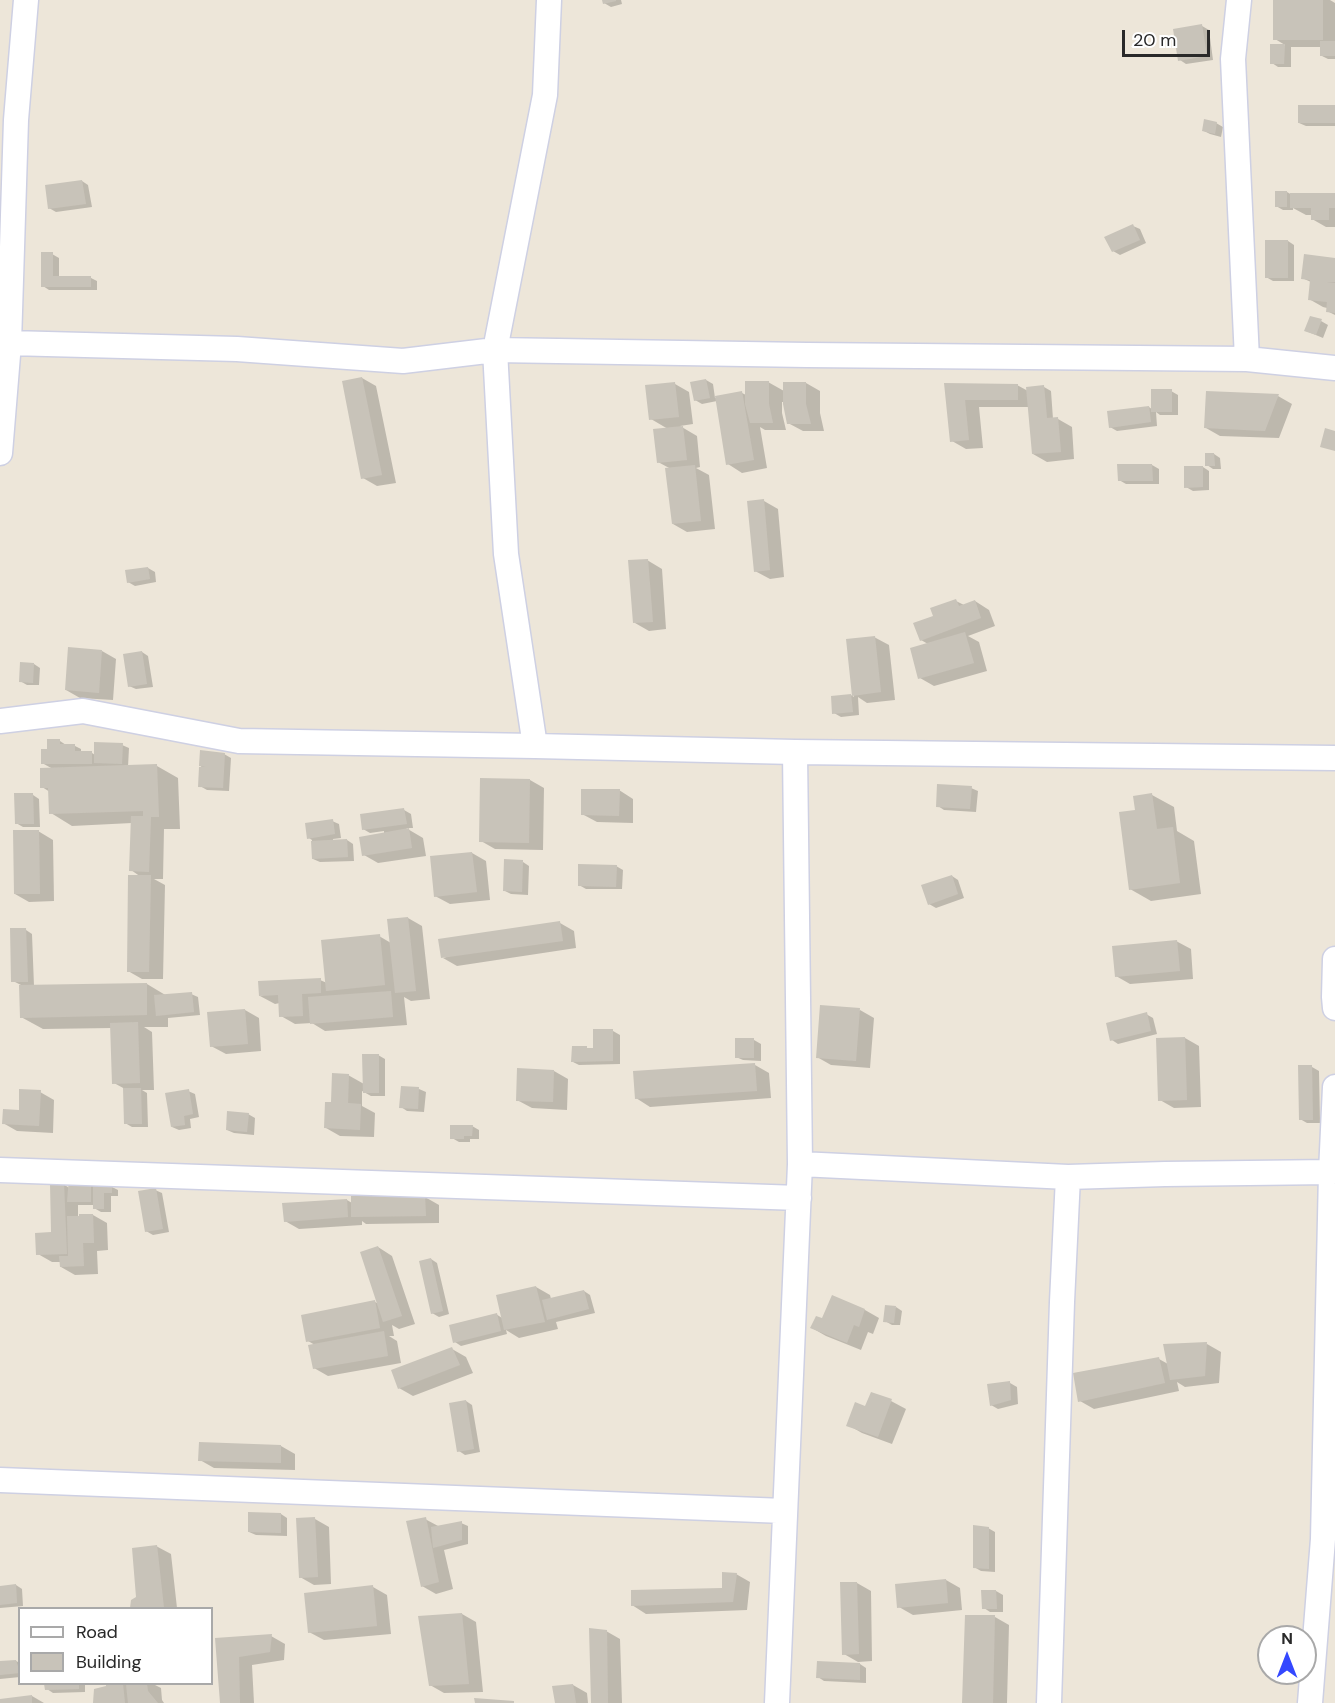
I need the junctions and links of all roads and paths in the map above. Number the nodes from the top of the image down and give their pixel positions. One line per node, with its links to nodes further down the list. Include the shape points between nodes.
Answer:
1 (26, 0): 4 (street)
2 (549, 0): 6 (street, via 546,95)
3 (1239, 0): 7 (street, via 1233,59)
4 (8, 126): 5 (street)
5 (9, 343): 6 (street, via 237,349 404,361); 9 (street)
6 (495, 350): 7 (street); 11 (street, via 506,554)
7 (1248, 359): 8 (street)
8 (1335, 368)
9 (0, 453)
10 (0, 721): 11 (street, via 84,711 239,741)
11 (535, 746): 12 (street)
12 (795, 752): 13 (street); 17 (street)
13 (1335, 758)
14 (1335, 959): 15 (street)
15 (1335, 1008)
16 (1335, 1087): 19 (street)
17 (800, 1164): 20 (street); 21 (street)
18 (0, 1170): 21 (street)
19 (1331, 1172): 20 (street); 26 (street, via 1323,1539)
20 (1068, 1177): 25 (street)
21 (799, 1198): 23 (street)
22 (0, 1480): 23 (street)
23 (784, 1511): 24 (street)
24 (777, 1703)
25 (1048, 1703)
26 (1310, 1703)

